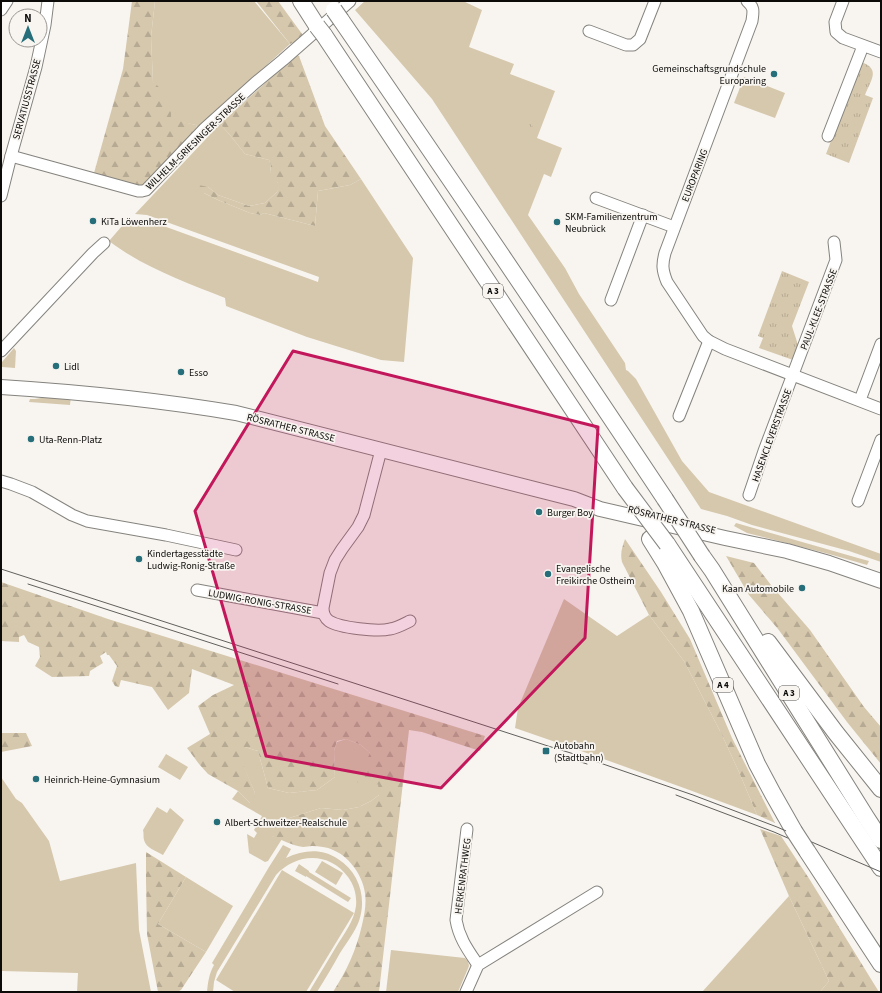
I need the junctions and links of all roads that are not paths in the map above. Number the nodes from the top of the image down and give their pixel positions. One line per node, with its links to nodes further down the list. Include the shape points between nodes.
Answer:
1 (7, 1): 8 (street)
2 (48, 1): 14 (street, SERVATIUSSTRASSE, via 36,67)
3 (301, 1): 33 (highway, A 3)
4 (350, 1): 14 (street, WILHELM-GRIESINGER-STRASSE, via 206,128 146,190 138,191)
5 (655, 1): 10 (street, via 640,39 633,45 626,45)
6 (843, 1): 11 (street, via 835,22 836,32 843,38)
7 (751, 2): 18 (street, EUROPARING, via 754,12 752,22)
8 (1, 10)
9 (334, 10): 37 (highway, A 3, bridge, via 588,382)
10 (589, 31)
11 (863, 46): 12 (street); 13 (street)
12 (881, 52)
13 (828, 136)
14 (11, 156): 15 (street, SERVATIUSSTRASSE)
15 (1, 196)
16 (596, 198): 17 (street)
17 (643, 215): 18 (street); 21 (street)
18 (674, 227): 22 (street, EUROPARING, via 664,252 664,275 703,336)
19 (834, 242): 25 (street, PAUL-KLEE-STRASSE, via 836,260)
20 (104, 243): 24 (street)
21 (611, 300)
22 (709, 341): 25 (street, EUROPARING); 29 (street)
23 (881, 344): 27 (street)
24 (1, 351)
25 (793, 375): 27 (street, EUROPARING); 34 (street, HASENCLEVERSTRASSE)
26 (1, 387): 31 (main road, RÖSRATHER STRASSE, via 52,390 197,407 236,414)
27 (860, 400): 28 (street, EUROPARING)
28 (881, 409)
29 (679, 416)
30 (881, 440): 35 (street)
31 (381, 450): 38 (main road, RÖSRATHER STRASSE, via 574,499 600,509 768,547); 40 (street, via 364,515 335,560 330,573)
32 (1, 481): 36 (street, via 32,492 72,516 87,521)
33 (625, 488): 45 (highway, A 3, bridge, via 667,544); 47 (highway, A 4, bridge, via 650,540 691,612 757,764 794,831)
34 (749, 495)
35 (858, 501)
36 (236, 550)
37 (712, 570): 42 (highway); 44 (highway, A 3)
38 (881, 580)
39 (197, 590): 40 (street, LUDWIG-RONIG-STRASSE)
40 (323, 613): 41 (street, via 330,621 374,630 392,629)
41 (410, 621)
42 (881, 789)
43 (467, 830): 48 (street, HERKENRATHWEG, via 456,920 459,933)
44 (881, 840)
45 (880, 867)
46 (597, 892): 48 (street)
47 (881, 964)
48 (478, 965): 49 (street)
49 (466, 992)

